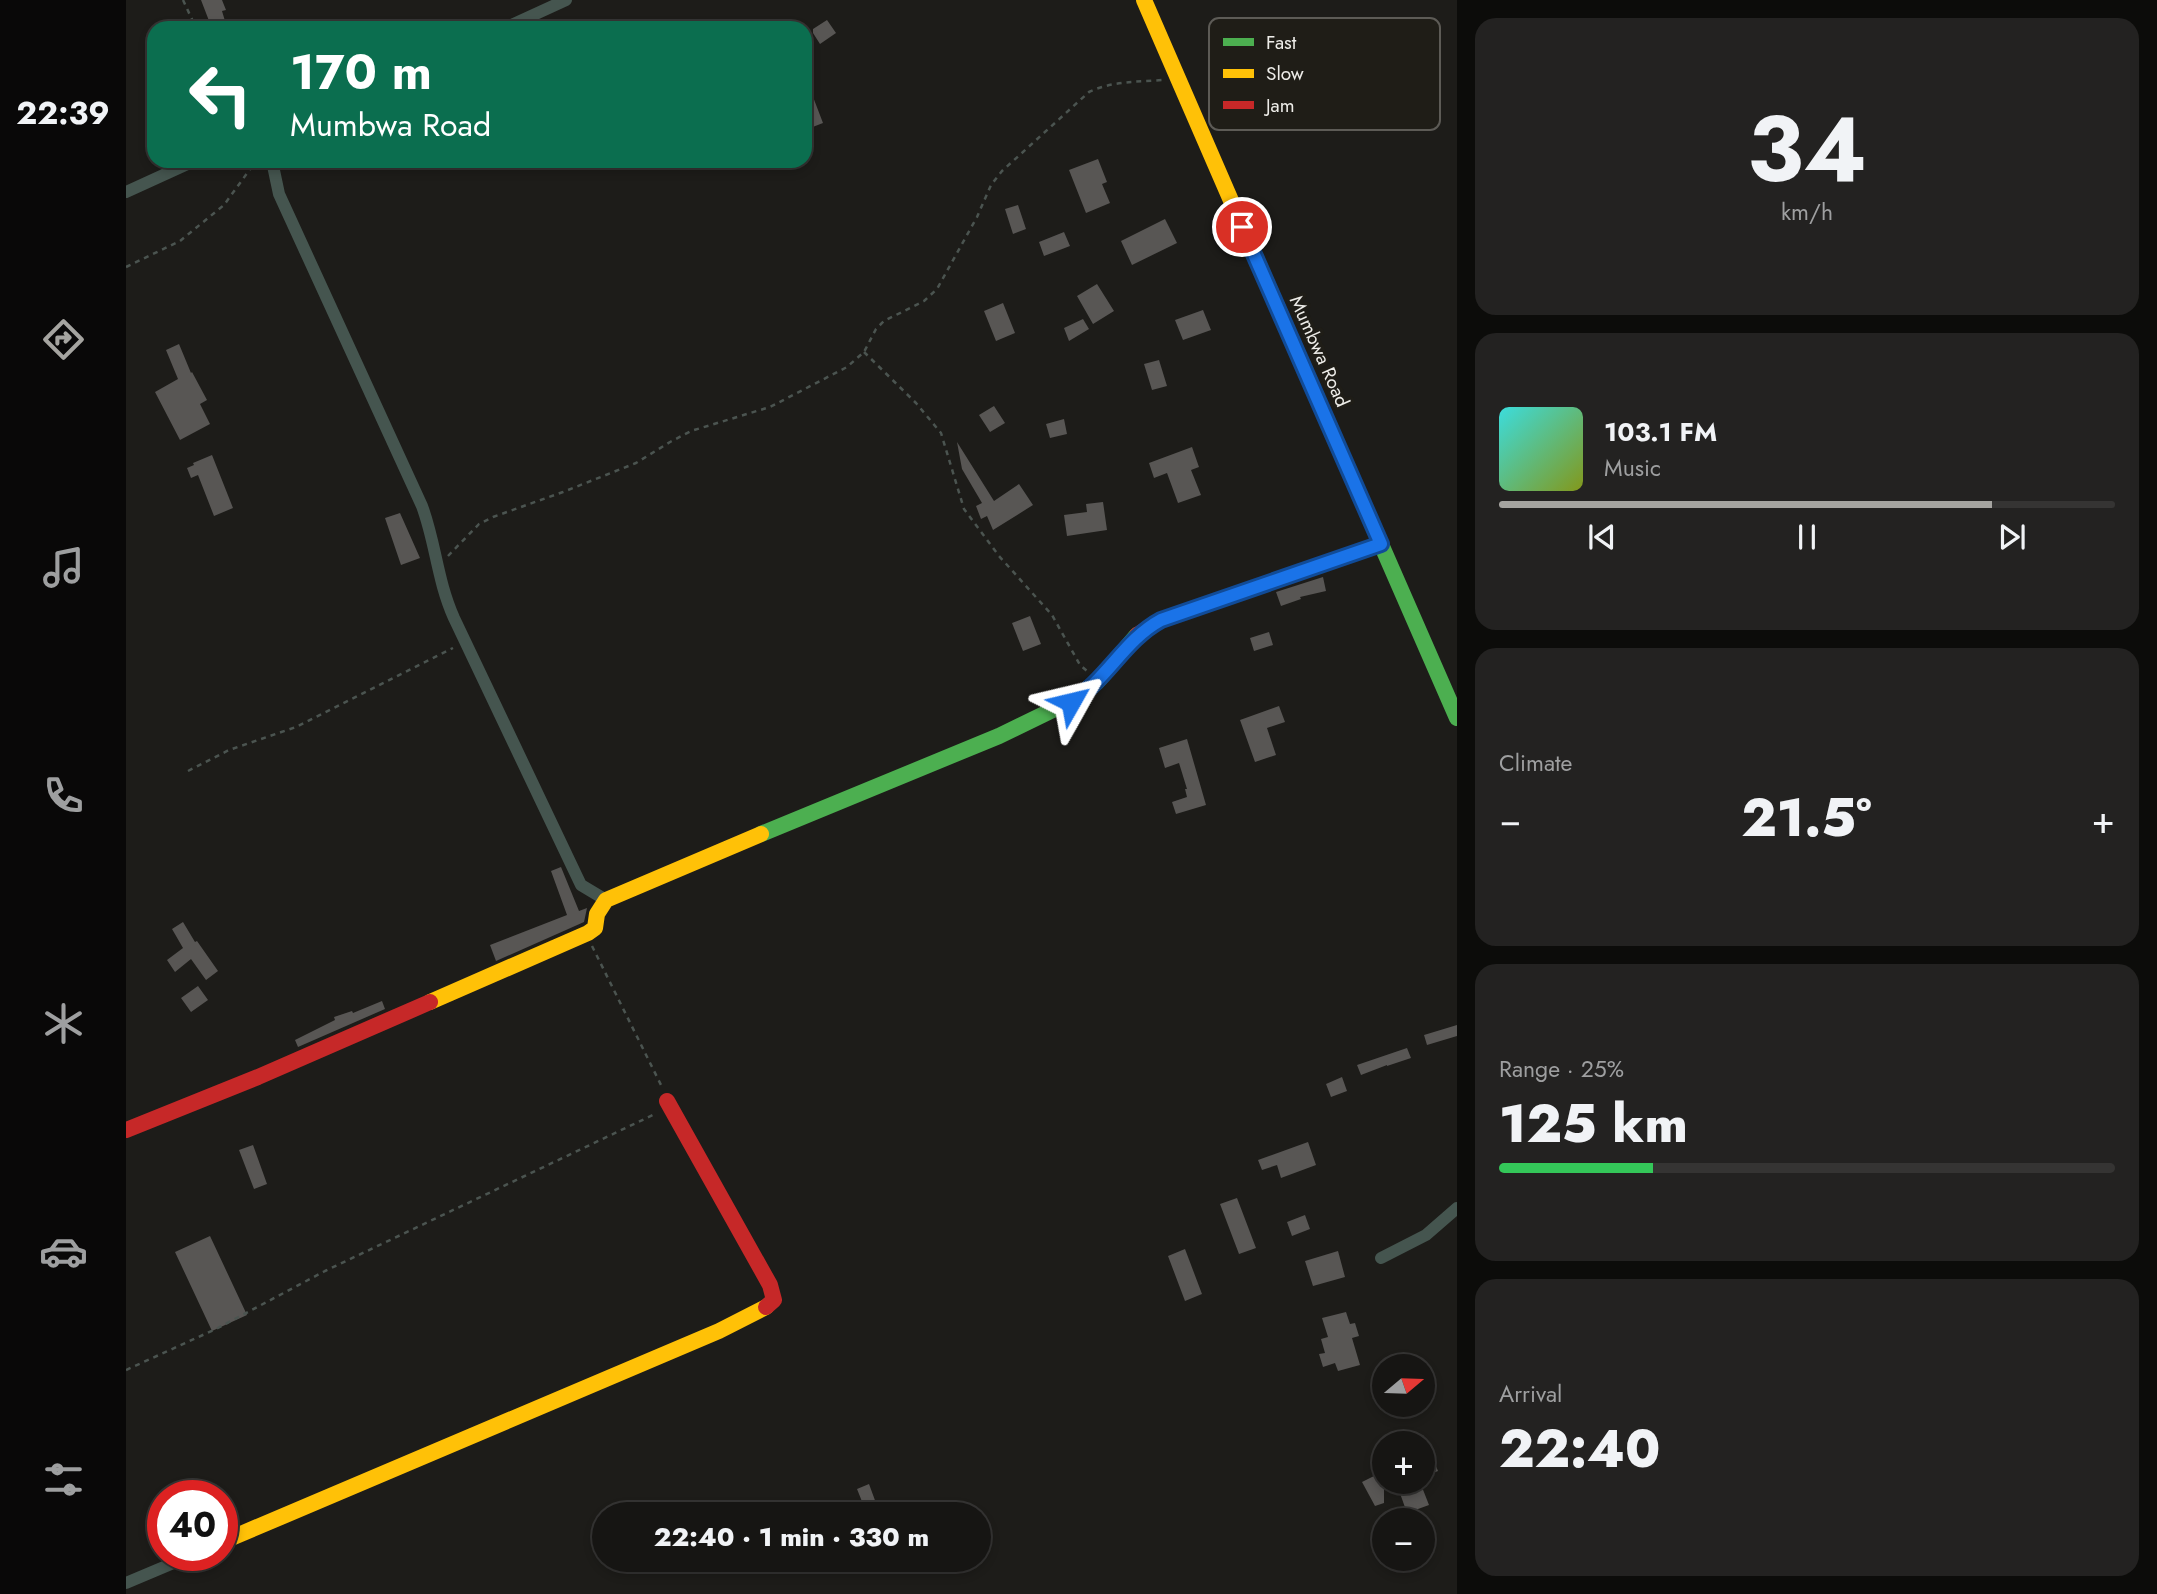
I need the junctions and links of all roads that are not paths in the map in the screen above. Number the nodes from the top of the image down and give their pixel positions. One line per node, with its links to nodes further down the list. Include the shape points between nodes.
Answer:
1 (566, 0): 3 (street)
2 (1144, 0): 7 (street, Mumbwa Road)
3 (520, 21)
4 (179, 168): 6 (street)
5 (273, 168): 9 (street, via 279,194 422,506 446,599 581,885)
6 (126, 192)
7 (1381, 544): 8 (street, Mumbwa Road); 9 (street, via 1161,620 1145,628 1097,682 1071,702)
8 (1457, 718)
9 (606, 900): 11 (street, via 595,928 588,933)
10 (667, 1101): 14 (street, via 770,1285 774,1300 769,1306)
11 (126, 1130)
12 (1457, 1208): 13 (street, via 1426,1235)
13 (1381, 1258)
14 (238, 1535)
15 (154, 1571): 16 (street)
16 (126, 1583)

